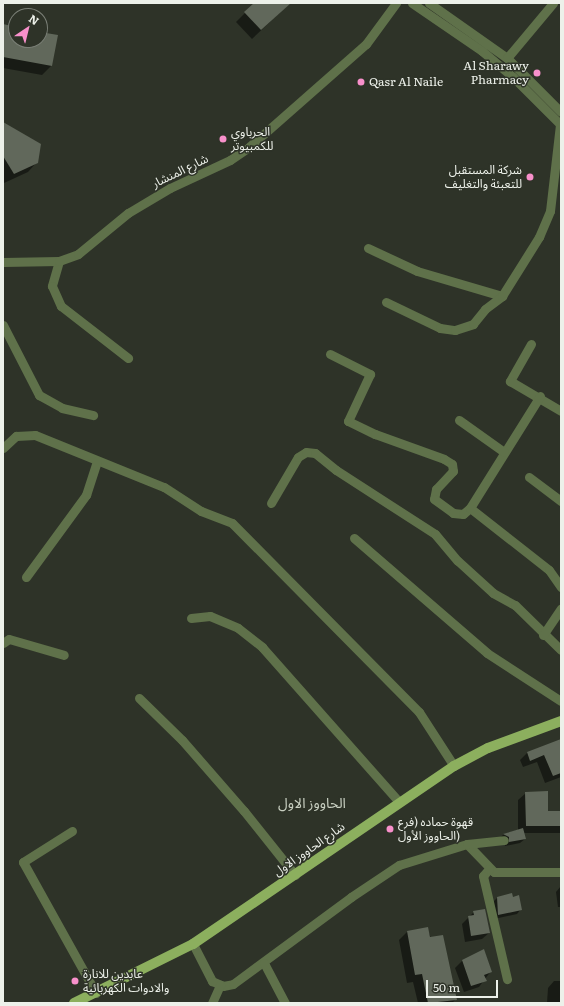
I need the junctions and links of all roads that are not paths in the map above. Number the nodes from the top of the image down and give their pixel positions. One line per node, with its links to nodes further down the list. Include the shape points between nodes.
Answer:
1 (396, 3): 9 (street, شارع المنشار, via 366,44 249,147 230,160 170,188 128,213 78,254)
2 (412, 3): 7 (street, via 482,51 513,77)
3 (429, 3): 5 (street)
4 (553, 3): 5 (street)
5 (507, 58): 6 (street)
6 (561, 112)
7 (561, 125): 11 (street, via 550,211 539,237)
8 (368, 248): 11 (street, via 417,271)
9 (59, 261): 10 (street, شارع المنشار); 16 (street, via 52,286 61,306)
10 (3, 262)
11 (502, 296): 12 (street, via 485,309 473,324 454,330 440,328)
12 (386, 302)
13 (3, 325): 19 (street, via 39,395 62,408)
14 (531, 344): 17 (street, via 510,381)
15 (330, 354): 27 (street, via 370,374 348,421 374,434 452,464 453,471 436,489 434,499 453,514 463,514)
16 (128, 358)
17 (540, 396): 18 (street); 22 (street)
18 (561, 411)
19 (93, 415)
20 (459, 420): 22 (street)
21 (3, 448): 23 (street, via 16,436 32,434)
22 (504, 452): 27 (street)
23 (98, 461): 29 (street, via 86,495); 40 (street, via 164,487 201,511 237,527 419,712)
24 (529, 477): 25 (street)
25 (561, 501)
26 (271, 503): 33 (street, via 298,457 306,452 315,453 336,470 435,534 458,561 493,593 515,605)
27 (470, 508): 30 (street, via 549,570)
28 (354, 538): 38 (street, via 487,653)
29 (26, 577)
30 (561, 587)
31 (561, 608): 33 (street)
32 (191, 618): 41 (street, via 210,616 231,625 262,647)
33 (543, 635): 35 (street)
34 (3, 643): 36 (street, via 9,639)
35 (561, 650)
36 (64, 655)
37 (138, 698): 47 (street, via 182,740)
38 (561, 701)
39 (561, 721): 40 (main road, شارع الحاووز الاول, via 488,748)
40 (454, 766): 41 (main road, شارع الحاووز الاول)
41 (399, 802): 47 (main road, شارع الحاووز الاول)
42 (72, 831): 52 (street, via 23,862)
43 (504, 840): 44 (street)
44 (467, 844): 45 (street); 49 (street, via 399,865 351,897)
45 (489, 869): 46 (street, via 504,874 524,870); 50 (street, via 483,876)
46 (561, 872)
47 (295, 875): 48 (main road, شارع الحاووز الاول)
48 (193, 944): 51 (street, via 210,978); 52 (main road, شارع الحاووز الاول)
49 (264, 963): 51 (street, via 233,984); 55 (street)
50 (506, 979)
51 (220, 985): 54 (street)
52 (91, 998): 53 (main road, شارع الحاووز الاول)
53 (74, 1003)
54 (212, 1003)
55 (285, 1003)

